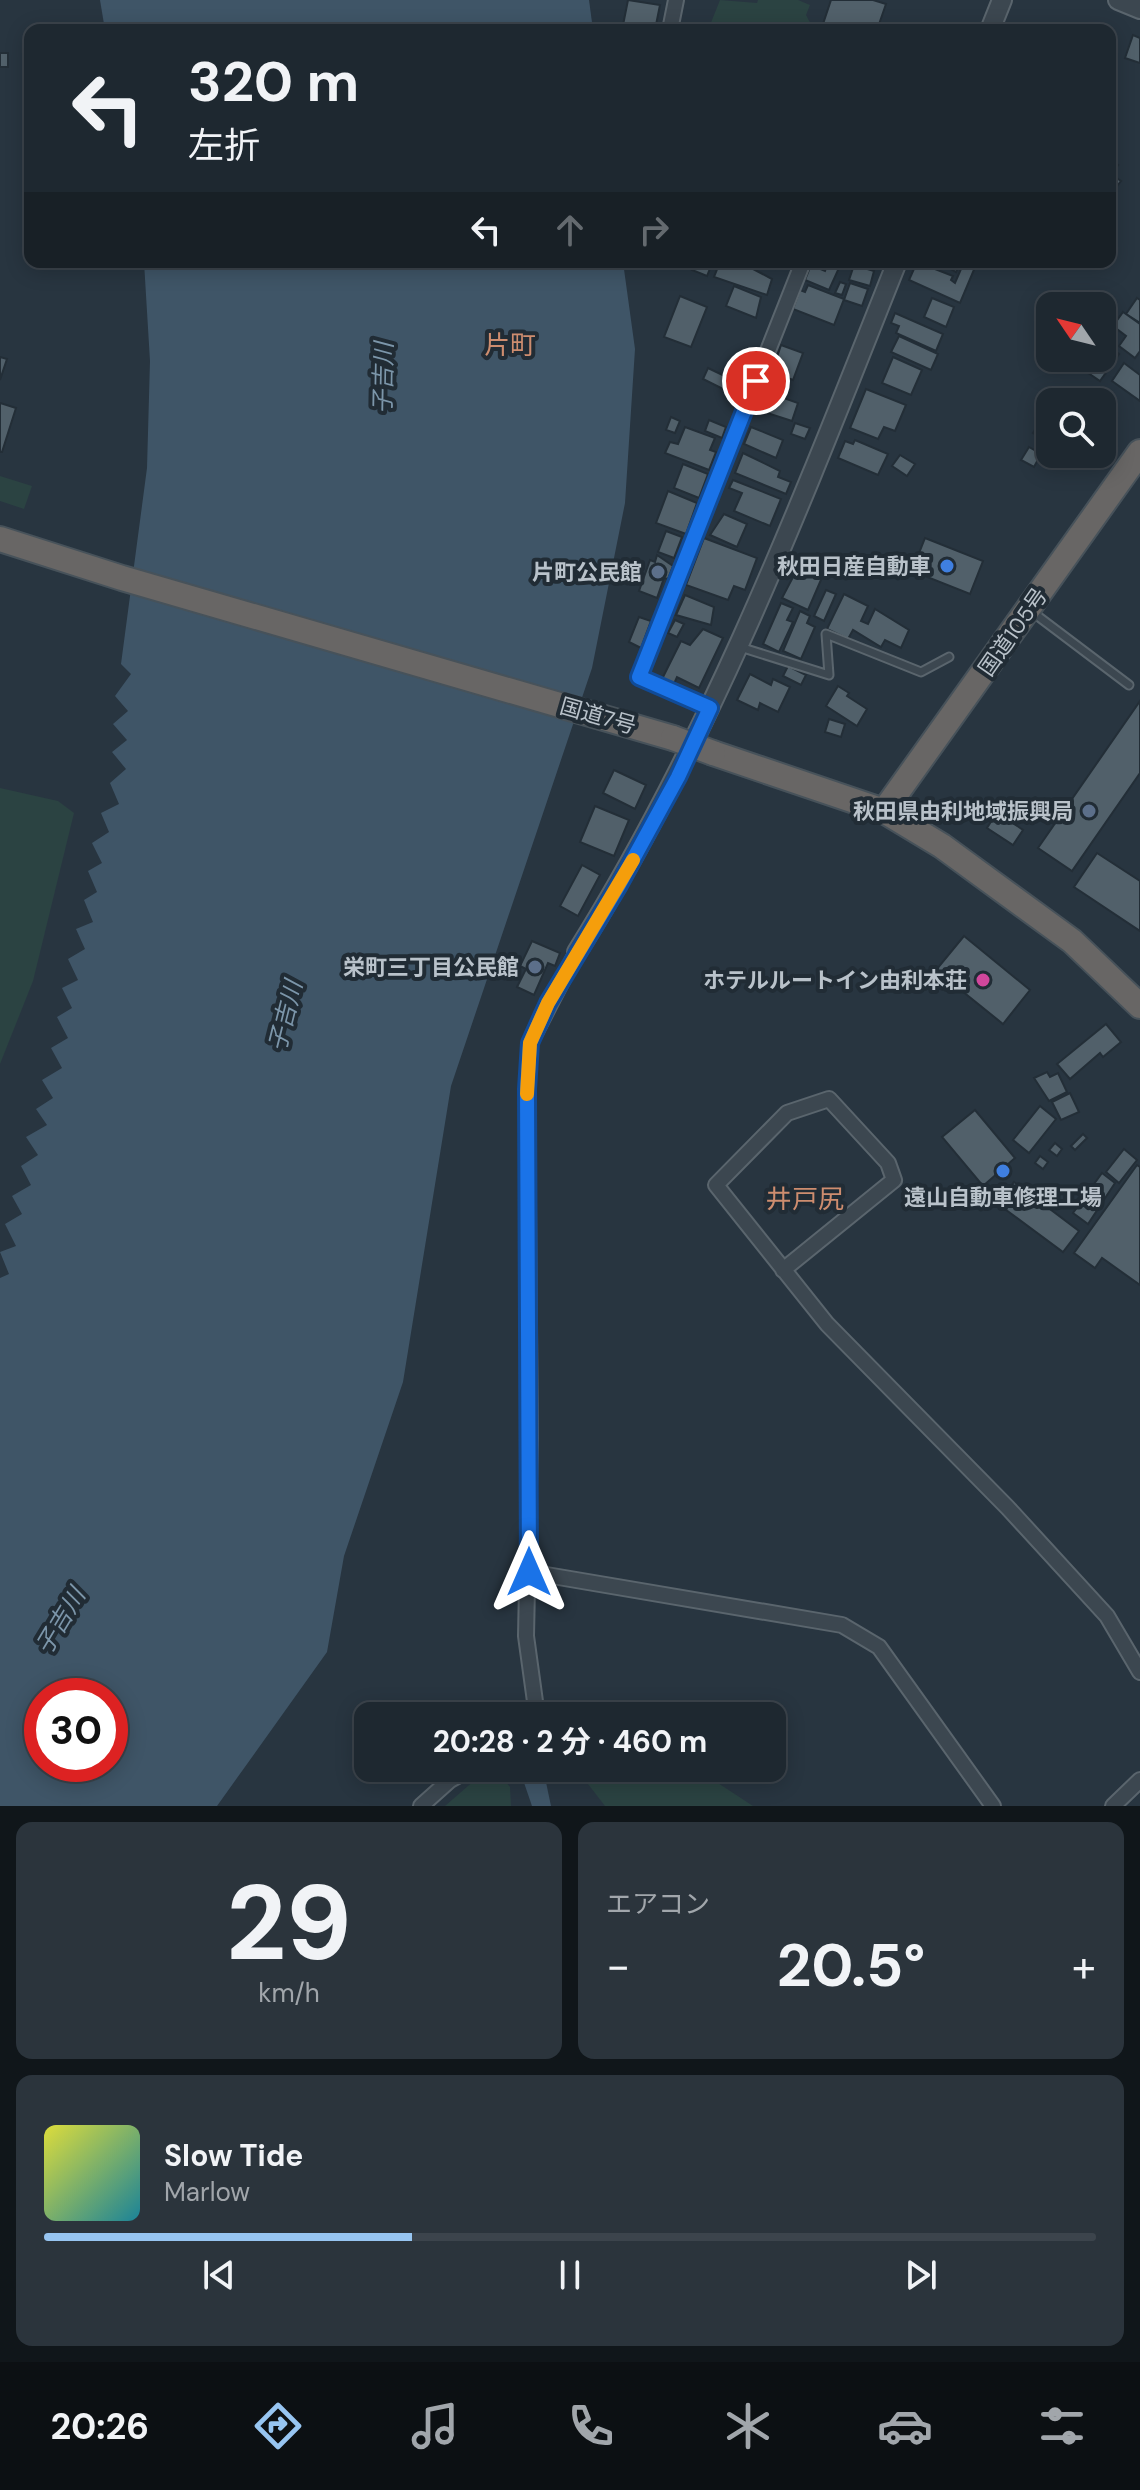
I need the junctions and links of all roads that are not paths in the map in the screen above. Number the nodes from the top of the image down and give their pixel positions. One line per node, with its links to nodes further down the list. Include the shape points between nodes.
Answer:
1 (676, 0): 5 (street)
2 (1002, 0): 6 (street)
3 (1118, 0): 4 (street)
4 (1140, 9)
5 (671, 24)
6 (992, 24)
7 (801, 268): 15 (street, via 639,677)
8 (895, 268): 12 (street, via 783,549)
9 (1140, 452): 11 (highway, 国道105号)
10 (0, 539): 16 (highway, 国道7号, bridge, via 673,738)
11 (1029, 610): 14 (lane); 16 (highway, 国道105号)
12 (738, 646): 13 (lane, via 829,675 826,634 921,672); 15 (street)
13 (949, 657)
14 (1129, 685)
15 (710, 708): 17 (street, via 678,777)
16 (884, 811): 18 (highway, 国道7号, via 942,846 1072,941)
17 (577, 952): 20 (street, via 530,1043)
18 (1140, 1006)
19 (783, 1270): 19 (street, via 716,1185 787,1113 829,1099 895,1176); 21 (street, via 827,1324 1107,1616)
20 (529, 1572): 22 (street, via 526,1636); 26 (street, via 842,1625 879,1647)
21 (1140, 1672)
22 (535, 1702)
23 (1140, 1780): 27 (street)
24 (448, 1782): 25 (street)
25 (421, 1806)
26 (993, 1806)
27 (1113, 1806)

